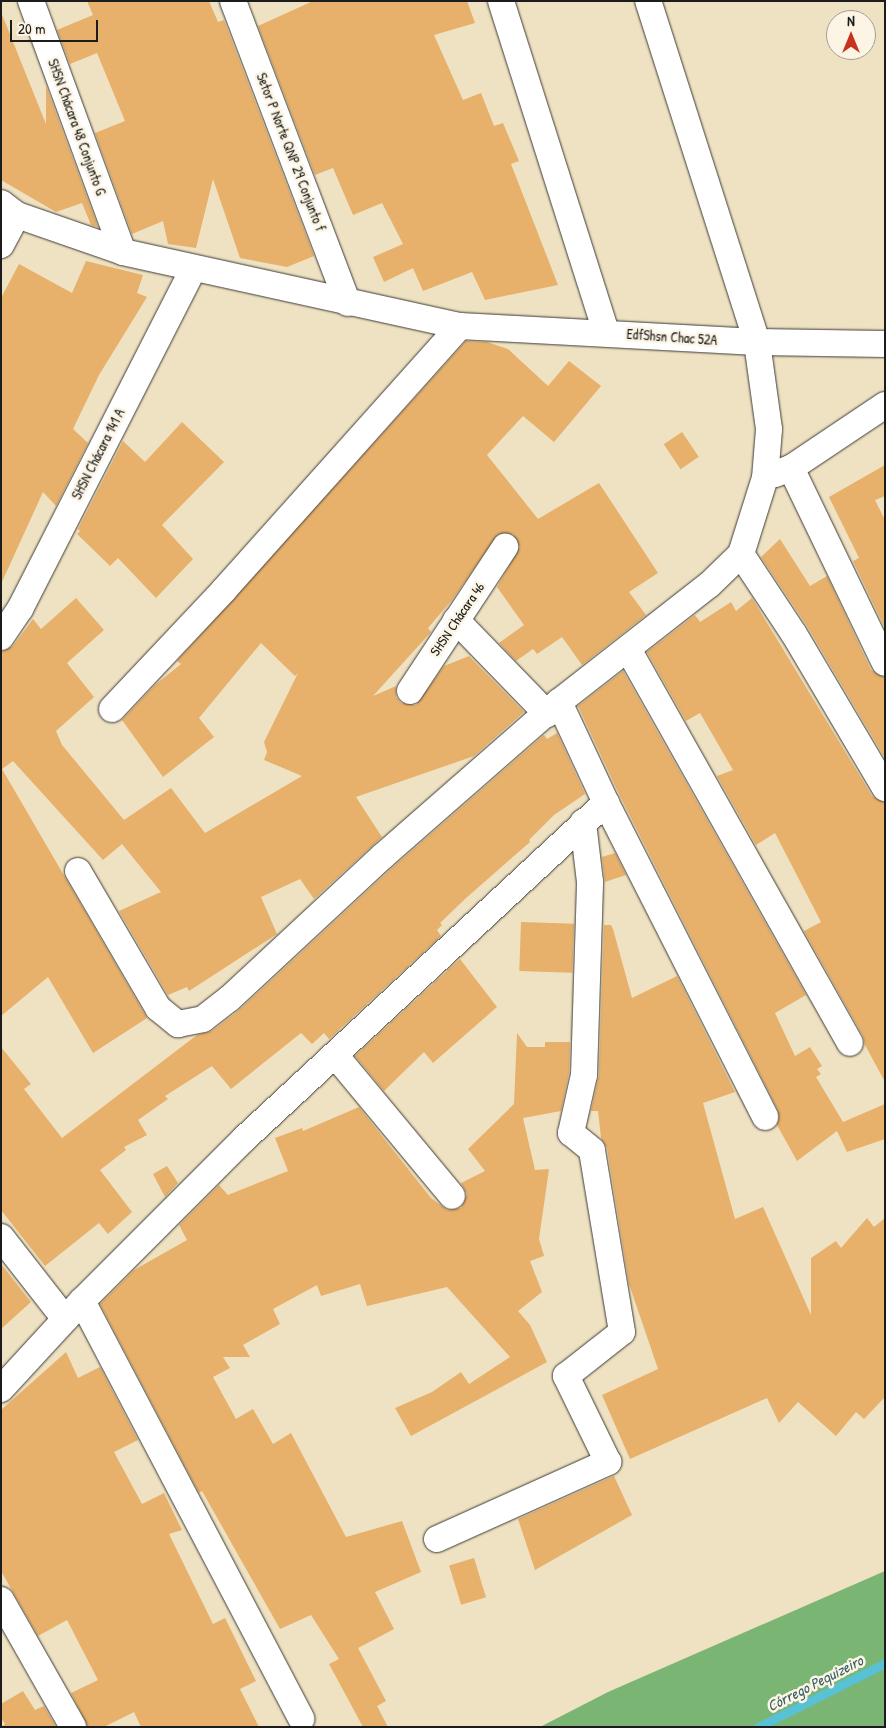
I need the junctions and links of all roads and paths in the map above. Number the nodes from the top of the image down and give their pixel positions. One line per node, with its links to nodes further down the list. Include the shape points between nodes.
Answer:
1 (31, 1): 7 (street, SHSN Chácara 48 Conjunto G)
2 (234, 1): 9 (street, Setor P Norte QNP 29 Conjunto f)
3 (501, 1): 11 (street)
4 (648, 1): 12 (street)
5 (9, 209): 6 (street); 7 (street, EdfShsn Chac 52A)
6 (1, 245)
7 (123, 252): 8 (street, EdfShsn Chac 52A)
8 (193, 269): 9 (street, EdfShsn Chac 52A); 20 (street, SHSN Chácara 141 A, via 20,609)
9 (348, 302): 10 (street, EdfShsn Chac 52A)
10 (460, 326): 11 (street, EdfShsn Chac 52A); 24 (street, via 224,590)
11 (606, 332): 12 (street, EdfShsn Chac 52A)
12 (756, 342): 13 (street, EdfShsn Chac 52A); 16 (street, via 769,429)
13 (885, 344)
14 (885, 405): 15 (street)
15 (791, 468): 16 (street); 22 (street)
16 (766, 478): 18 (street)
17 (505, 547): 19 (street, SHSN Chácara 46)
18 (741, 554): 21 (street, via 709,585); 26 (street, via 794,634)
19 (456, 620): 23 (street, SHSN Chácara 46); 25 (street)
20 (1, 637)
21 (628, 649): 25 (street); 30 (street)
22 (885, 663)
23 (410, 691)
24 (112, 708)
25 (553, 708): 27 (street); 29 (street, via 383,856 229,999 191,1024 178,1024 158,1008)
26 (885, 788)
27 (606, 803): 28 (street); 32 (street)
28 (583, 822): 31 (street); 37 (street, via 590,882 584,1075 571,1133 592,1150 622,1332 566,1376 608,1462)
29 (78, 871)
30 (850, 1043)
31 (335, 1055): 33 (street); 35 (street, via 244,1139)
32 (764, 1117)
33 (452, 1196)
34 (1, 1236): 35 (street)
35 (74, 1310): 36 (street); 39 (street)
36 (1, 1389)
37 (436, 1539)
38 (1, 1600): 40 (street)
39 (301, 1719)
40 (73, 1727)

